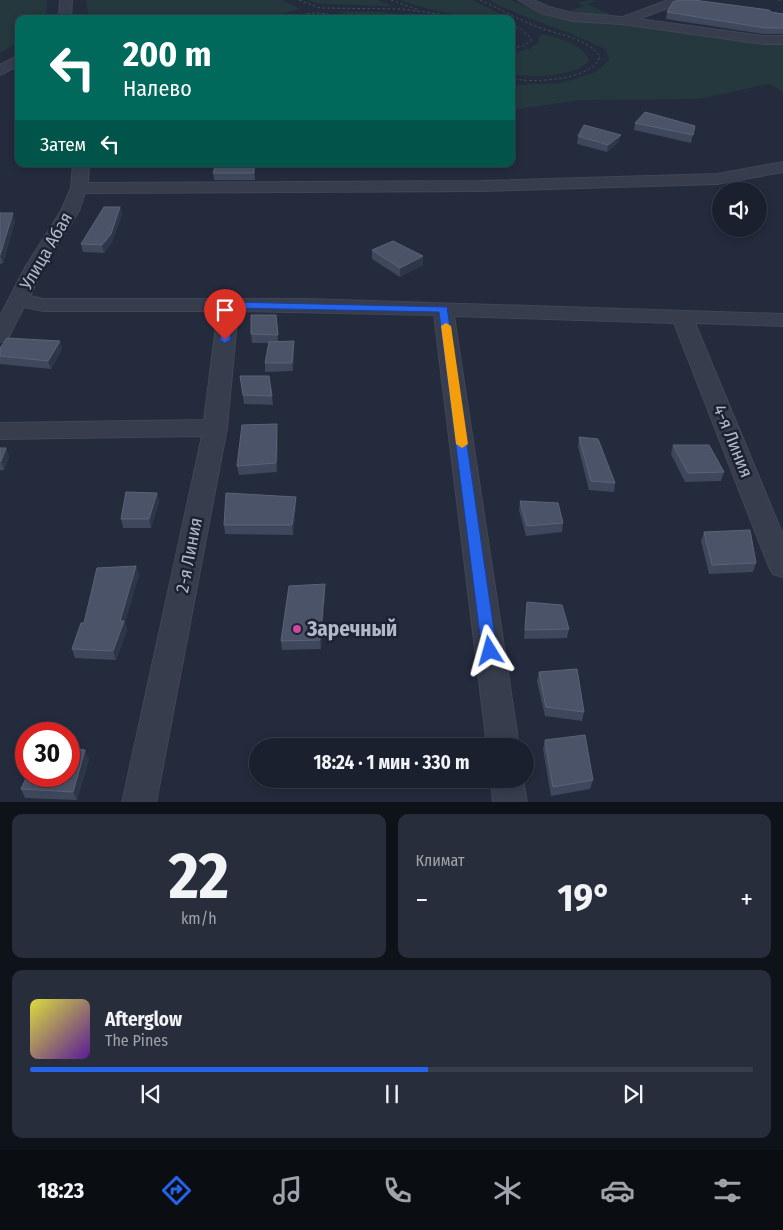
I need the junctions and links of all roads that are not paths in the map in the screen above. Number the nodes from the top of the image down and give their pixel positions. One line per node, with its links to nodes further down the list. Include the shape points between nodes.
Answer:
1 (66, 0): 4 (street)
2 (524, 0): 5 (street, via 572,18)
3 (679, 0): 5 (street)
4 (65, 15)
5 (622, 20): 6 (street)
6 (783, 40)
7 (15, 62): 8 (street)
8 (0, 71)
9 (81, 167): 11 (street, Улица Абая)
10 (783, 167): 11 (street, via 717,179 501,186)
11 (79, 188): 12 (street, Улица Абая, via 70,211)
12 (18, 300): 13 (street, via 43,305); 17 (street, Улица Абая)
13 (229, 305): 14 (street); 18 (street, 2-я Линия)
14 (443, 309): 15 (street); 21 (street)
15 (682, 316): 16 (street); 20 (street, 4-я Линия)
16 (783, 320)
17 (0, 336)
18 (215, 428): 19 (street); 23 (street, 2-я Линия)
19 (0, 430)
20 (783, 566)
21 (501, 738)
22 (508, 788): 24 (street)
23 (138, 802)
24 (510, 802)

